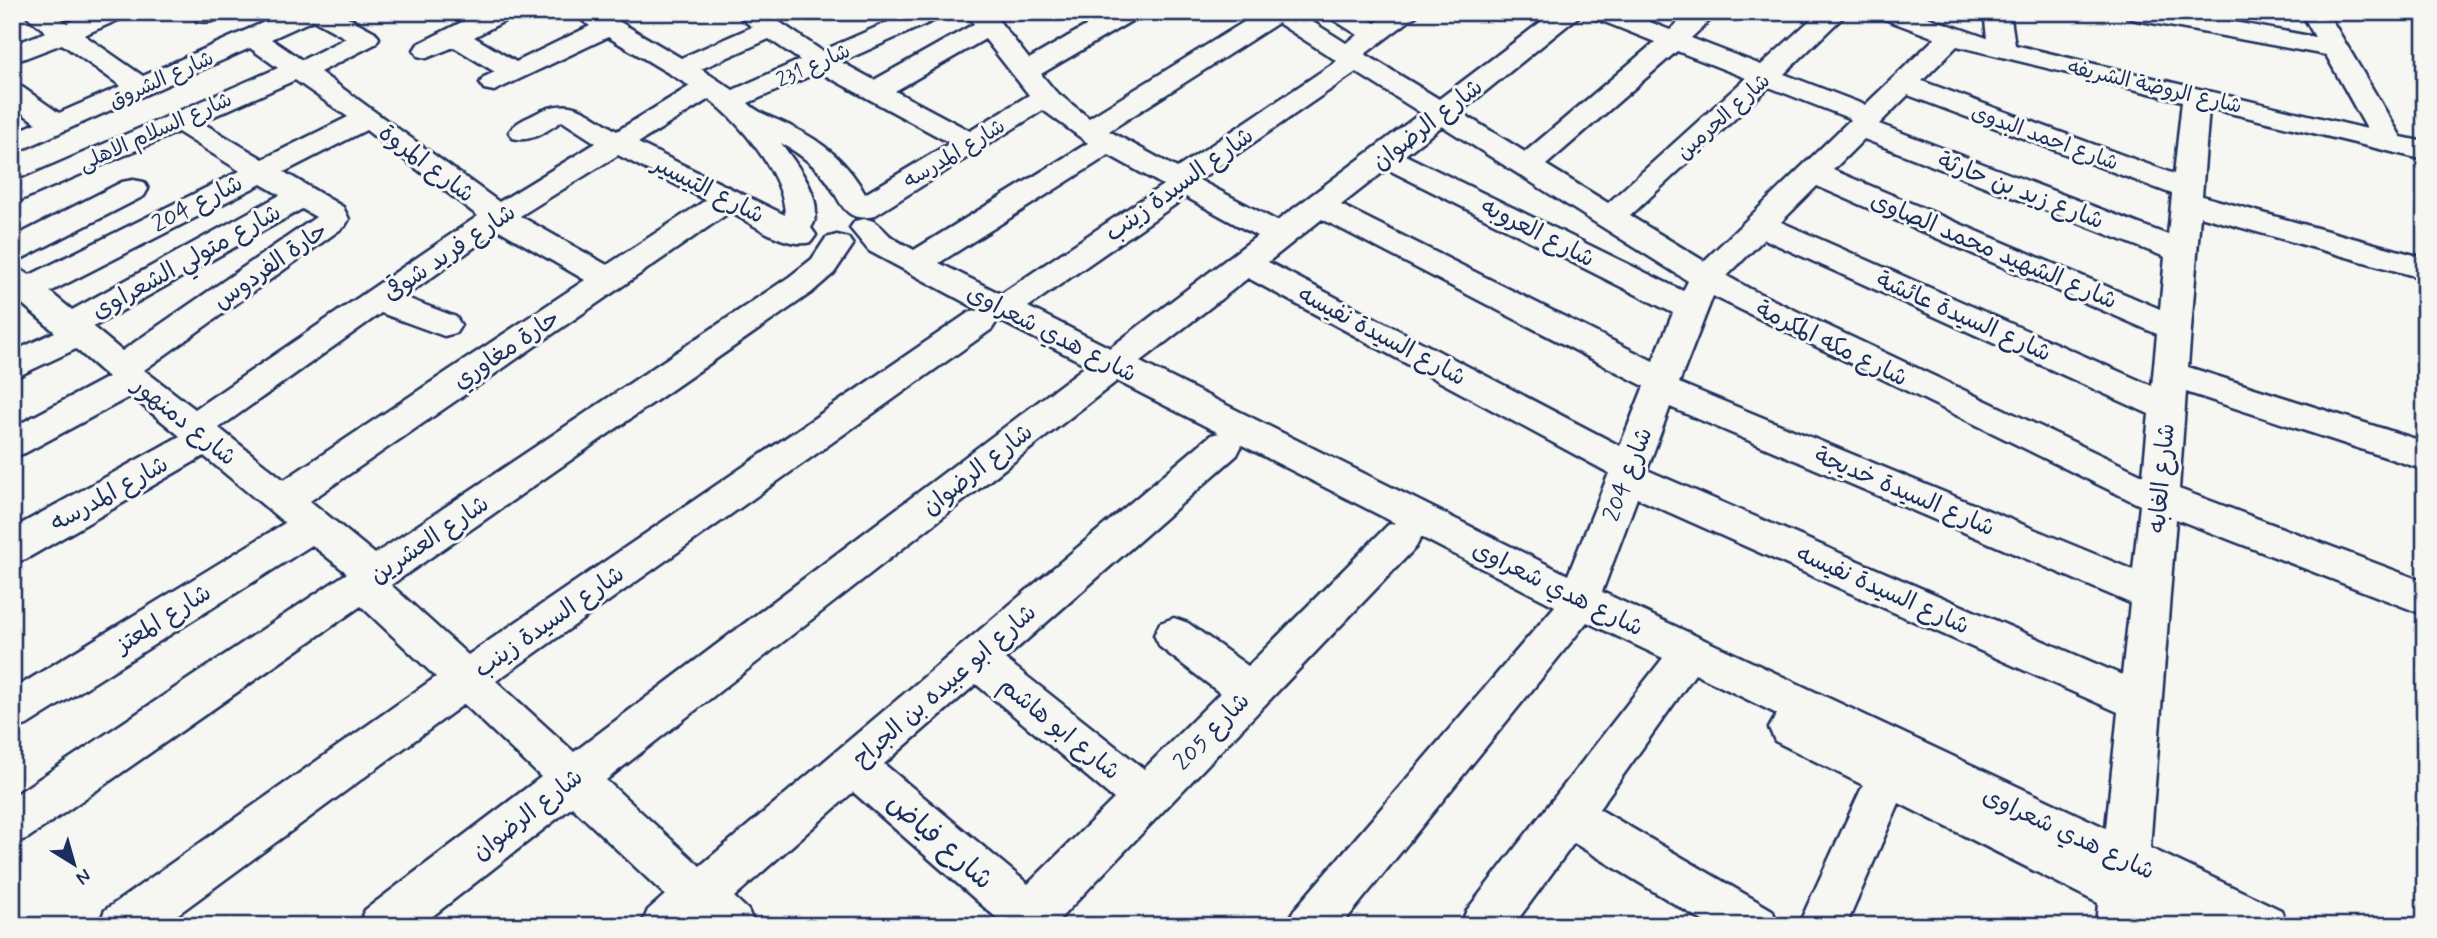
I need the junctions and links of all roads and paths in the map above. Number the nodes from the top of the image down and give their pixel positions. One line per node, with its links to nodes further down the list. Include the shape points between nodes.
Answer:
1 (35, 12): 23 (street)
2 (117, 12): 23 (street)
3 (318, 12): 36 (street, شارع السلام الاهلى, via 366,38)
4 (503, 12): 25 (street)
5 (584, 12): 22 (street, شارع هدي شعراوى)
6 (1129, 12): 37 (street)
7 (1278, 12): 33 (street, شارع مكه المكرمة); 52 (street)
8 (1338, 12): 24 (street)
9 (1408, 12): 24 (street, شارع السيدة زينب)
10 (1571, 12): 46 (street, شارع الرضوان)
11 (1601, 12): 28 (street, شارع زيد بن حارثة)
12 (1706, 12): 28 (street)
13 (1835, 12): 38 (street, شارع الحرمين)
14 (1888, 12): 26 (street, شارع الروضة الشريفه)
15 (1997, 12): 31 (street)
16 (2136, 12): 29 (street)
17 (2314, 12): 29 (street)
18 (292, 15): 27 (street, شارع الشروق)
19 (913, 15): 34 (street, شارع 231)
20 (755, 17): 34 (street); 35 (street)
21 (984, 19): 37 (street); 41 (street)
22 (609, 27): 25 (street, via 504,78); 35 (street, شارع هدي شعراوى)
23 (65, 34): 32 (street); 40 (street)
24 (1376, 34): 33 (street, شارع السيدة زينب)
25 (454, 36): 30 (street)
26 (1952, 36): 31 (street, شارع الروضة الشريفه); 39 (street, شارع 204)
27 (252, 38): 36 (street, شارع المروة); 40 (street, شارع الشروق)
28 (1673, 40): 38 (street, شارع زيد بن حارثة); 59 (street)
29 (2336, 49): 53 (street)
30 (427, 50)
31 (2002, 50): 43 (street, شارع الروضة الشريفه)
32 (12, 55)
33 (1351, 57): 46 (street, شارع مكه المكرمة); 62 (street, شارع السيدة زينب)
34 (821, 62): 41 (street); 45 (street, شارع 231)
35 (680, 68): 45 (street, شارع هدي شعراوى)
36 (299, 70): 47 (street, شارع المروة); 48 (street, شارع السلام الاهلى)
37 (1026, 72): 44 (street)
38 (1766, 77): 49 (street, شارع زيد بن حارثة); 70 (street, شارع الحرمين)
39 (1903, 84): 49 (street, شارع 204); 65 (street, شارع احمد البدوى)
40 (141, 87): 50 (street, شارع الشروق)
41 (874, 90): 54 (street)
42 (12, 93): 50 (street)
43 (2196, 96): 53 (street, شارع الروضة الشريفه); 65 (street, شارع الغابه)
44 (1045, 97): 52 (street); 54 (street, شارع المدرسه)
45 (729, 102): 55 (street, شارع فريد شوقى); 72 (street, شارع هدي شعراوى, via 793,185 800,203); 72 (street, شارع هدي شعراوى, via 830,163 846,185)
46 (1440, 113): 58 (street, شارع الرضوان); 59 (street, شارع مكه المكرمة)
47 (368, 118): 60 (street, شارع 204); 69 (street, شارع المروة)
48 (178, 120): 60 (street, حارة الفردوس); 64 (street, شارع السلام الاهلى)
49 (1865, 122): 61 (street, شارع 204); 74 (street, شارع زيد بن حارثة)
50 (57, 125): 56 (street, شارع الشروق)
51 (523, 132): 55 (street, via 565,111)
52 (1098, 137): 62 (street); 76 (street)
53 (2389, 141): 57 (street, شارع الروضة الشريفه)
54 (971, 143): 72 (street, شارع المدرسه)
55 (618, 144): 67 (street, شارع التيسير); 69 (street, شارع فريد شوقى)
56 (12, 145)
57 (2425, 151)
58 (1385, 156): 68 (street, شارع الرضوان); 80 (street, شارع العروبه)
59 (1525, 167): 70 (street, شارع مكه المكرمة)
60 (260, 170): 66 (street, حارة الفردوس); 78 (street, شارع 204)
61 (1813, 173): 71 (street, شارع 204); 84 (street, شارع الشهيد محمد الصاوى)
62 (1181, 182): 73 (street); 82 (street, شارع السيدة زينب, via 1175,191)
63 (133, 189): 78 (street)
64 (12, 195)
65 (2187, 195): 74 (street, شارع الغابه); 77 (street, شارع احمد البدوى)
66 (302, 196): 85 (street, شارع متولي الشعراوى); 88 (street, حارة الفردوس, via 332,214 332,223)
67 (728, 199): 72 (street, شارع التيسير); 79 (street, حارة مغاوري)
68 (1320, 206): 73 (street, شارع الرضوان); 89 (street, شارع السيدة خديجة)
69 (498, 216): 79 (street, شارع المروة); 81 (street, شارع فريد شوقى)
70 (1609, 219): 80 (street, شارع مكه المكرمة)
71 (1760, 225): 80 (street, شارع 204); 90 (street, شارع السيدة عائشة)
72 (834, 229): 76 (street, شارع هدي شعراوى, via 880,244); 82 (street, شارع هدي شعراوى, via 860,257); 101 (street, شارع العشرين, via 823,265 800,285)
73 (1281, 236): 75 (street, شارع الرضوان)
74 (2182, 252): 84 (street, شارع الغابه)
75 (1246, 262): 87 (street, شارع الرضوان); 95 (street, شارع السيدة نفيسه)
76 (915, 264): 82 (street, شارع هدي شعراوى)
77 (2425, 269)
78 (16, 276): 85 (street, شارع دمنهور)
79 (608, 280): 97 (street, حارة مغاوري)
80 (1698, 293): 89 (street, شارع 204); 96 (street, شارع مكه المكرمة)
81 (378, 300): 83 (street); 91 (street, شارع فريد شوقى)
82 (991, 315): 87 (street, شارع هدي شعراوى); 108 (street, شارع السيدة زينب)
83 (444, 325)
84 (2175, 328): 90 (street, شارع الغابه)
85 (74, 330): 86 (street, شارع متولي الشعراوى); 88 (street, شارع دمنهور)
86 (12, 367)
87 (1103, 371): 93 (street, شارع هدي شعراوى); 104 (street, شارع هدي شعراوى); 114 (street, شارع الرضوان)
88 (127, 374): 91 (street, شارع دمنهور); 92 (street)
89 (1661, 385): 95 (street, شارع 204); 103 (street, شارع السيدة خديجة)
90 (2169, 391): 94 (street, شارع السيدة عائشة); 96 (street, شارع الغابه)
91 (200, 433): 97 (street, شارع دمنهور); 100 (street, شارع المدرسه)
92 (12, 444)
93 (1224, 445): 99 (street, شارع هدي شعراوى); 106 (street, شارع ابو عبيده بن الجراح)
94 (2425, 456)
95 (1628, 472): 104 (street, شارع 204); 110 (street, شارع السيدة نفيسه)
96 (2159, 498): 102 (street, شارع مكه المكرمة); 103 (street, شارع الغابه)
97 (283, 500): 98 (street, شارع دمنهور)
98 (313, 524): 101 (street, شارع دمنهور); 111 (street, شارع المعتز)
99 (1402, 536): 104 (street, شارع هدي شعراوى); 109 (street, شارع 205)
100 (12, 548)
101 (362, 573): 108 (street, شارع دمنهور); 115 (street, شارع العشرين); 118 (street, شارع العشرين)
102 (2424, 590)
103 (2150, 594): 110 (street, شارع الغابه)
104 (1574, 609): 107 (street, شارع هدي شعراوى); 119 (street, شارع هدي شعراوى); 127 (street, شارع 204)
105 (1174, 635): 109 (street)
106 (975, 659): 112 (street, شارع ابو عبيده بن الجراح); 116 (street, شارع ابو هاشم)
107 (1675, 672): 113 (street, شارع هدي شعراوى); 117 (street)
108 (466, 679): 114 (street, شارع دمنهور); 123 (street, شارع السيدة زينب)
109 (1250, 691): 116 (street, شارع 205)
110 (2140, 702): 119 (street, شارع الغابه)
111 (12, 712)
112 (852, 764): 120 (street, شارع ابو عبيده بن الجراح); 121 (street, شارع فياض)
113 (1889, 776): 119 (street, شارع هدي شعراوى); 122 (street)
114 (573, 779): 120 (street, شارع دمنهور); 124 (street, شارع الرضوان)
115 (12, 796)
116 (1146, 798): 121 (street, شارع 205)
117 (1567, 814): 128 (street); 129 (street)
118 (12, 823)
119 (2123, 892): 130 (street, شارع هدي شعراوى); 131 (street, شارع هدي شعراوى)
120 (699, 896): 125 (street, شارع ابو عبيده بن الجراح); 126 (street, شارع دمنهور)
121 (1025, 921)
122 (1833, 922)
123 (122, 926)
124 (382, 926)
125 (665, 926)
126 (731, 926)
127 (1311, 926)
128 (1484, 926)
129 (1755, 926)
130 (2194, 926)
131 (2264, 926)

